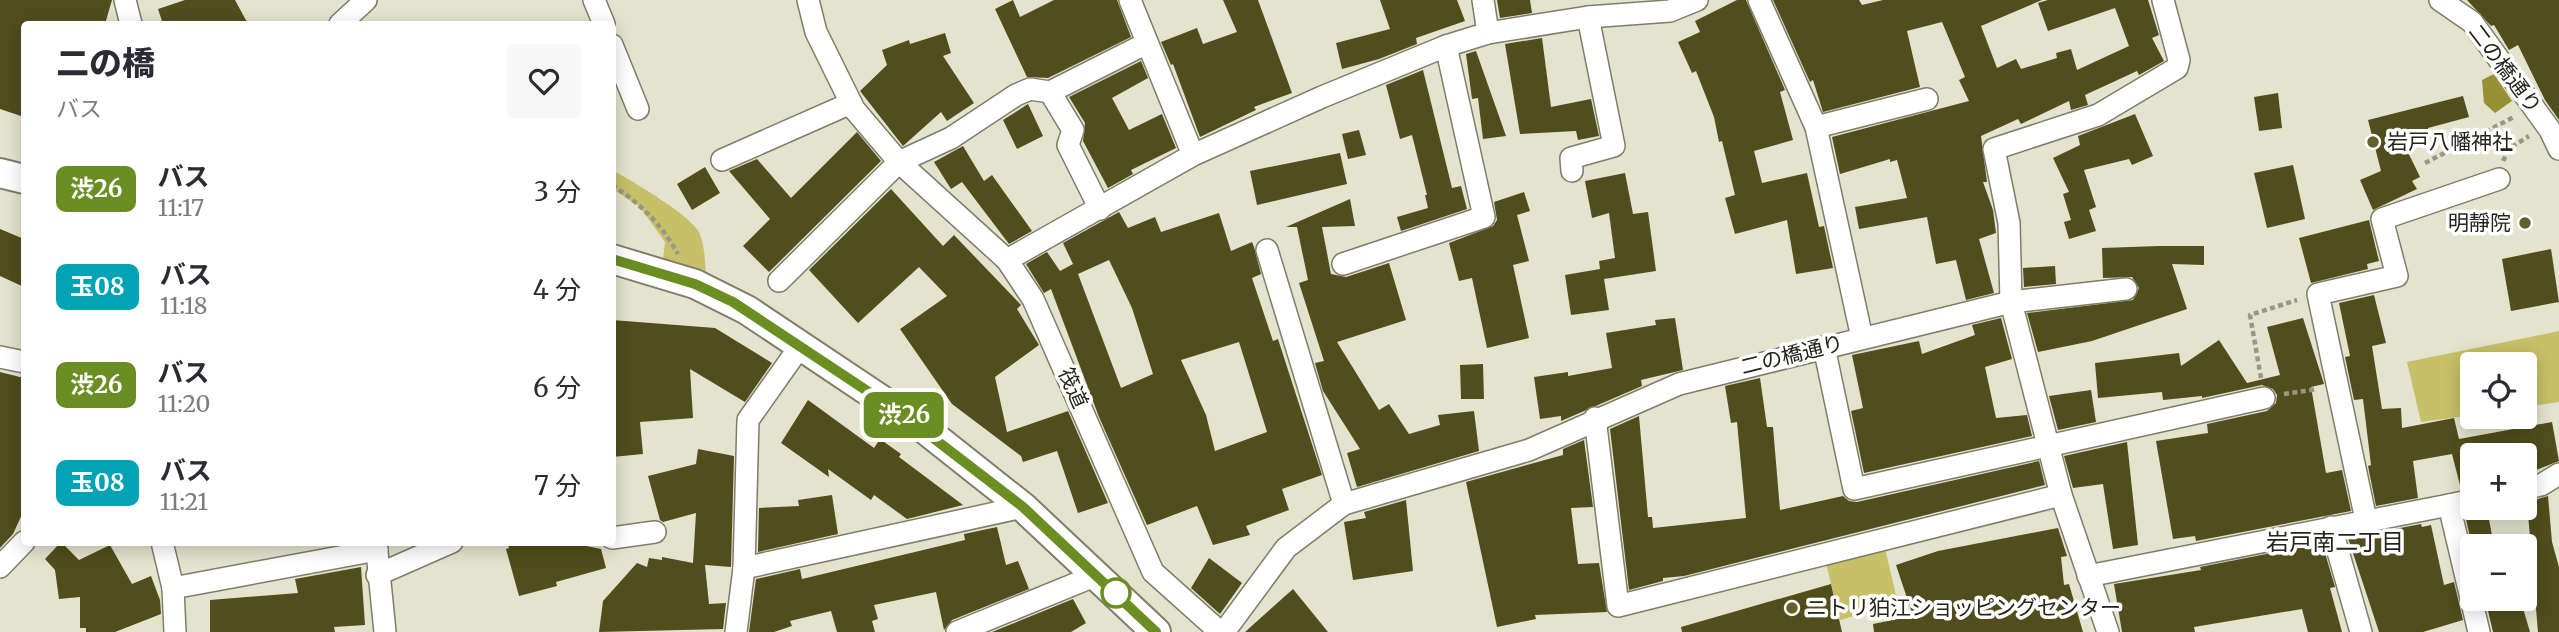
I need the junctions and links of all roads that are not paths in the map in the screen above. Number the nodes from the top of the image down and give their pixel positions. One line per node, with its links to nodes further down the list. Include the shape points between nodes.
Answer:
1 (117, 0): 13 (street)
2 (125, 0): 14 (street)
3 (366, 0): 15 (street)
4 (594, 0): 16 (street)
5 (808, 0): 23 (street, 筏道, via 816,32)
6 (1130, 0): 18 (street)
7 (1483, 0): 17 (street)
8 (1698, 0): 12 (street, via 1670,11)
9 (1759, 0): 25 (street)
10 (2163, 0): 41 (street, via 2179,60 2177,68 2098,114 1994,149 2009,223)
11 (2440, 0): 26 (street, 二の橋通り, via 2472,22)
12 (1588, 17): 17 (street); 30 (street, via 1614,146 1572,158)
13 (117, 21)
14 (130, 21)
15 (343, 21)
16 (603, 21)
17 (1488, 33): 19 (street)
18 (1147, 43): 21 (street); 27 (street)
19 (1446, 46): 27 (street); 38 (street, via 1484,217)
20 (616, 55): 24 (street)
21 (1050, 92): 29 (street, via 1030,89 1016,95 951,138); 34 (street, via 1073,130 1068,145)
22 (1927, 99): 25 (street)
23 (851, 103): 28 (street); 29 (street, 筏道)
24 (638, 109)
25 (1816, 127): 42 (street)
26 (2554, 139)
27 (1193, 155): 34 (street)
28 (722, 160)
29 (899, 162): 36 (street, 筏道); 39 (street)
30 (1572, 172)
31 (0, 173): 32 (main road)
32 (21, 178)
33 (2499, 179): 57 (street, via 2382,219 2396,276 2318,294)
34 (1100, 209): 36 (street)
35 (1268, 250): 54 (street)
36 (1007, 260): 76 (street, 筏道, via 1033,299 1153,572)
37 (616, 261): 43 (main road, via 695,284)
38 (1343, 264)
39 (779, 281)
40 (2126, 289): 41 (street, 二の橋通り)
41 (2011, 302): 42 (street, 二の橋通り); 49 (street)
42 (1862, 338): 44 (street, 二の橋通り)
43 (801, 345): 56 (main road, via 922,428); 66 (street, via 748,419)
44 (1824, 347): 48 (street, 二の橋通り, via 1679,384); 49 (street, via 1854,489)
45 (0, 357): 46 (street)
46 (21, 361)
47 (2264, 398): 49 (street)
48 (1595, 418): 52 (street, via 1618,606); 54 (street, 二の橋通り, via 1529,450)
49 (2050, 446): 52 (street)
50 (2559, 474): 51 (street)
51 (2537, 486)
52 (2061, 495): 69 (street)
53 (2460, 503): 55 (street)
54 (1344, 504): 76 (street, 二の橋通り, via 1286,548)
55 (2449, 505): 57 (street); 79 (street)
56 (1023, 507): 66 (street); 68 (main road)
57 (2366, 520): 58 (street)
58 (2331, 527): 69 (street); 78 (street)
59 (655, 532): 60 (street)
60 (616, 537)
61 (21, 545): 65 (street)
62 (163, 546): 70 (street)
63 (377, 546): 67 (street); 70 (street)
64 (444, 546): 67 (street)
65 (0, 567)
66 (744, 568): 73 (street)
67 (377, 575): 72 (street)
68 (1097, 575): 74 (street); 75 (main road)
69 (2088, 576): 77 (street)
70 (173, 587): 71 (street)
71 (175, 632)
72 (385, 632)
73 (736, 632)
74 (957, 632)
75 (1156, 632)
76 (1222, 632)
77 (2108, 632)
78 (2361, 632)
79 (2479, 632)

